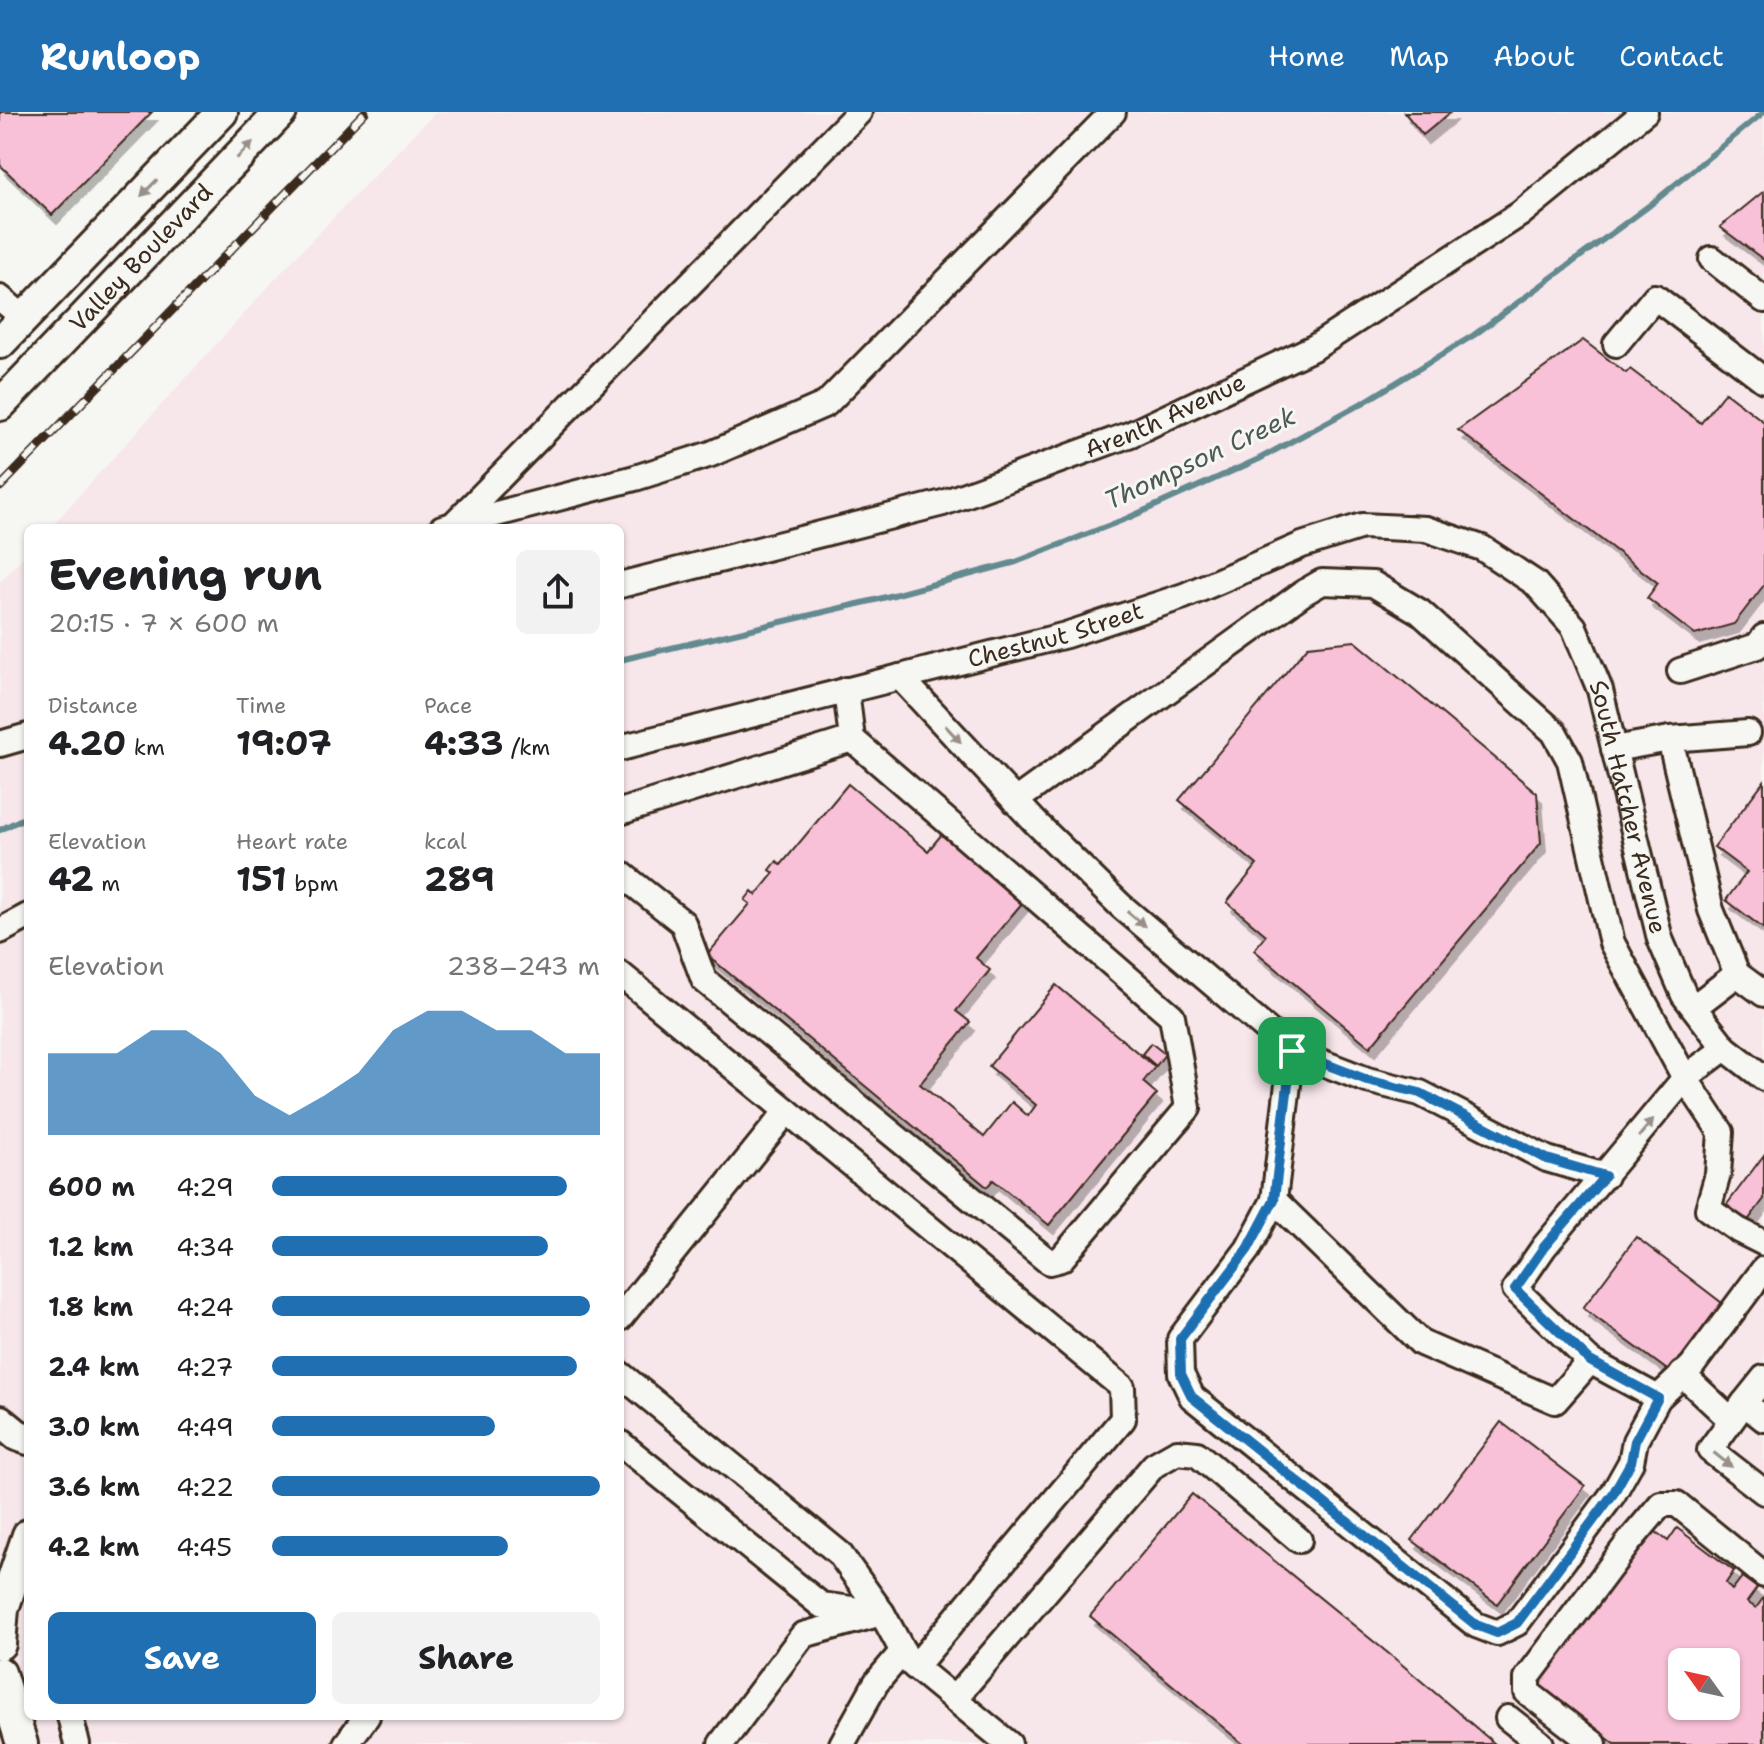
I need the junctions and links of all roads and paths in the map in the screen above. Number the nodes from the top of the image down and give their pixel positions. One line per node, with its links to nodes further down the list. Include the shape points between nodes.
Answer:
1 (222, 112): 9 (main road, Valley Boulevard, one-way to 9)
2 (281, 112): 12 (main road, Valley Boulevard, one-way to 2)
3 (859, 112): 15 (street)
4 (1113, 112): 16 (street, via 826,404 711,454)
5 (1630, 117): 18 (street, Arenth Avenue, via 1520,214 1315,347 1131,434 943,503)
6 (1712, 259): 8 (street)
7 (0, 298): 9 (street)
8 (1764, 300)
9 (24, 318): 10 (main road, Valley Boulevard); 12 (main road)
10 (0, 343)
11 (1616, 344): 13 (street, via 1655,297)
12 (55, 348): 14 (main road, Valley Boulevard)
13 (1764, 380)
14 (0, 405)
15 (450, 524)
16 (459, 524)
17 (1482, 548): 21 (street, Chestnut Street, via 1426,529 1362,526 1302,545 1184,596 1066,635); 29 (street, South Hatcher Avenue, via 1535,583 1574,627 1600,690)
18 (624, 584)
19 (1764, 637): 20 (street, via 1757,646)
20 (1680, 671)
21 (900, 677): 22 (street, Chestnut Street); 30 (street, one-way to 30)
22 (846, 690): 25 (street); 28 (street, Chestnut Street)
23 (1748, 733): 26 (street)
24 (24, 737): 27 (street)
25 (852, 739): 31 (street); 32 (street, via 1172,1016 1188,1108 1061,1259 1049,1262 704,980 683,923)
26 (1670, 739): 29 (street); 35 (street, via 1711,910)
27 (0, 744)
28 (624, 747)
29 (1614, 749): 38 (street, South Hatcher Avenue, via 1660,939)
30 (1015, 801): 40 (street, one-way to 40, via 1121,906); 41 (street, via 1303,593 1322,582 1373,584 1420,612 1554,732 1570,761 1612,943)
31 (624, 811)
32 (624, 876)
33 (24, 923): 34 (street)
34 (0, 931)
35 (1737, 974): 37 (street); 38 (street)
36 (624, 977): 43 (street)
37 (1764, 994)
38 (1694, 1007): 39 (street, South Hatcher Avenue)
39 (1725, 1048): 41 (street); 42 (street, South Hatcher Avenue)
40 (1292, 1051): 44 (street, via 1367,1080 1420,1093 1547,1159); 45 (street)
41 (1685, 1078): 44 (street, one-way to 41); 46 (street, via 1721,1132 1718,1174 1708,1209)
42 (1764, 1078)
43 (787, 1111): 48 (street); 65 (street, via 1122,1387 1123,1419)
44 (1605, 1176): 49 (street, via 1515,1289)
45 (1274, 1200): 49 (street, via 1421,1343 1555,1401); 53 (street, via 1248,1249 1180,1339 1181,1374 1192,1397 1476,1625 1497,1633 1517,1623 1613,1494)
46 (1764, 1243)
47 (1764, 1269): 50 (street)
48 (624, 1313)
49 (1590, 1361): 53 (street)
50 (1682, 1374): 53 (street); 54 (street)
51 (624, 1377): 63 (street, via 839,1553)
52 (1764, 1378): 54 (street)
53 (1658, 1398)
54 (1737, 1412): 55 (street); 59 (street, one-way to 59, via 1710,1450)
55 (1764, 1419)
56 (0, 1421): 57 (main road)
57 (24, 1438)
58 (624, 1446): 63 (street, via 821,1605)
59 (1764, 1492)
60 (1299, 1540): 67 (street, via 1197,1454 1177,1452 1154,1465)
61 (24, 1547): 64 (main road, via 3,1609)
62 (1764, 1575): 78 (street, via 1677,1504 1661,1504 1527,1678 1527,1692)
63 (882, 1613): 65 (street); 74 (street, via 803,1635)
64 (0, 1644)
65 (909, 1659): 67 (street); 75 (street, via 876,1683)
66 (0, 1673): 71 (main road)
67 (954, 1699): 76 (street)
68 (1508, 1718): 77 (street)
69 (71, 1720): 72 (street)
70 (364, 1720): 73 (street)
71 (22, 1744)
72 (77, 1744)
73 (346, 1744)
74 (721, 1744)
75 (842, 1744)
76 (1009, 1744)
77 (1541, 1744)
78 (1594, 1744)

